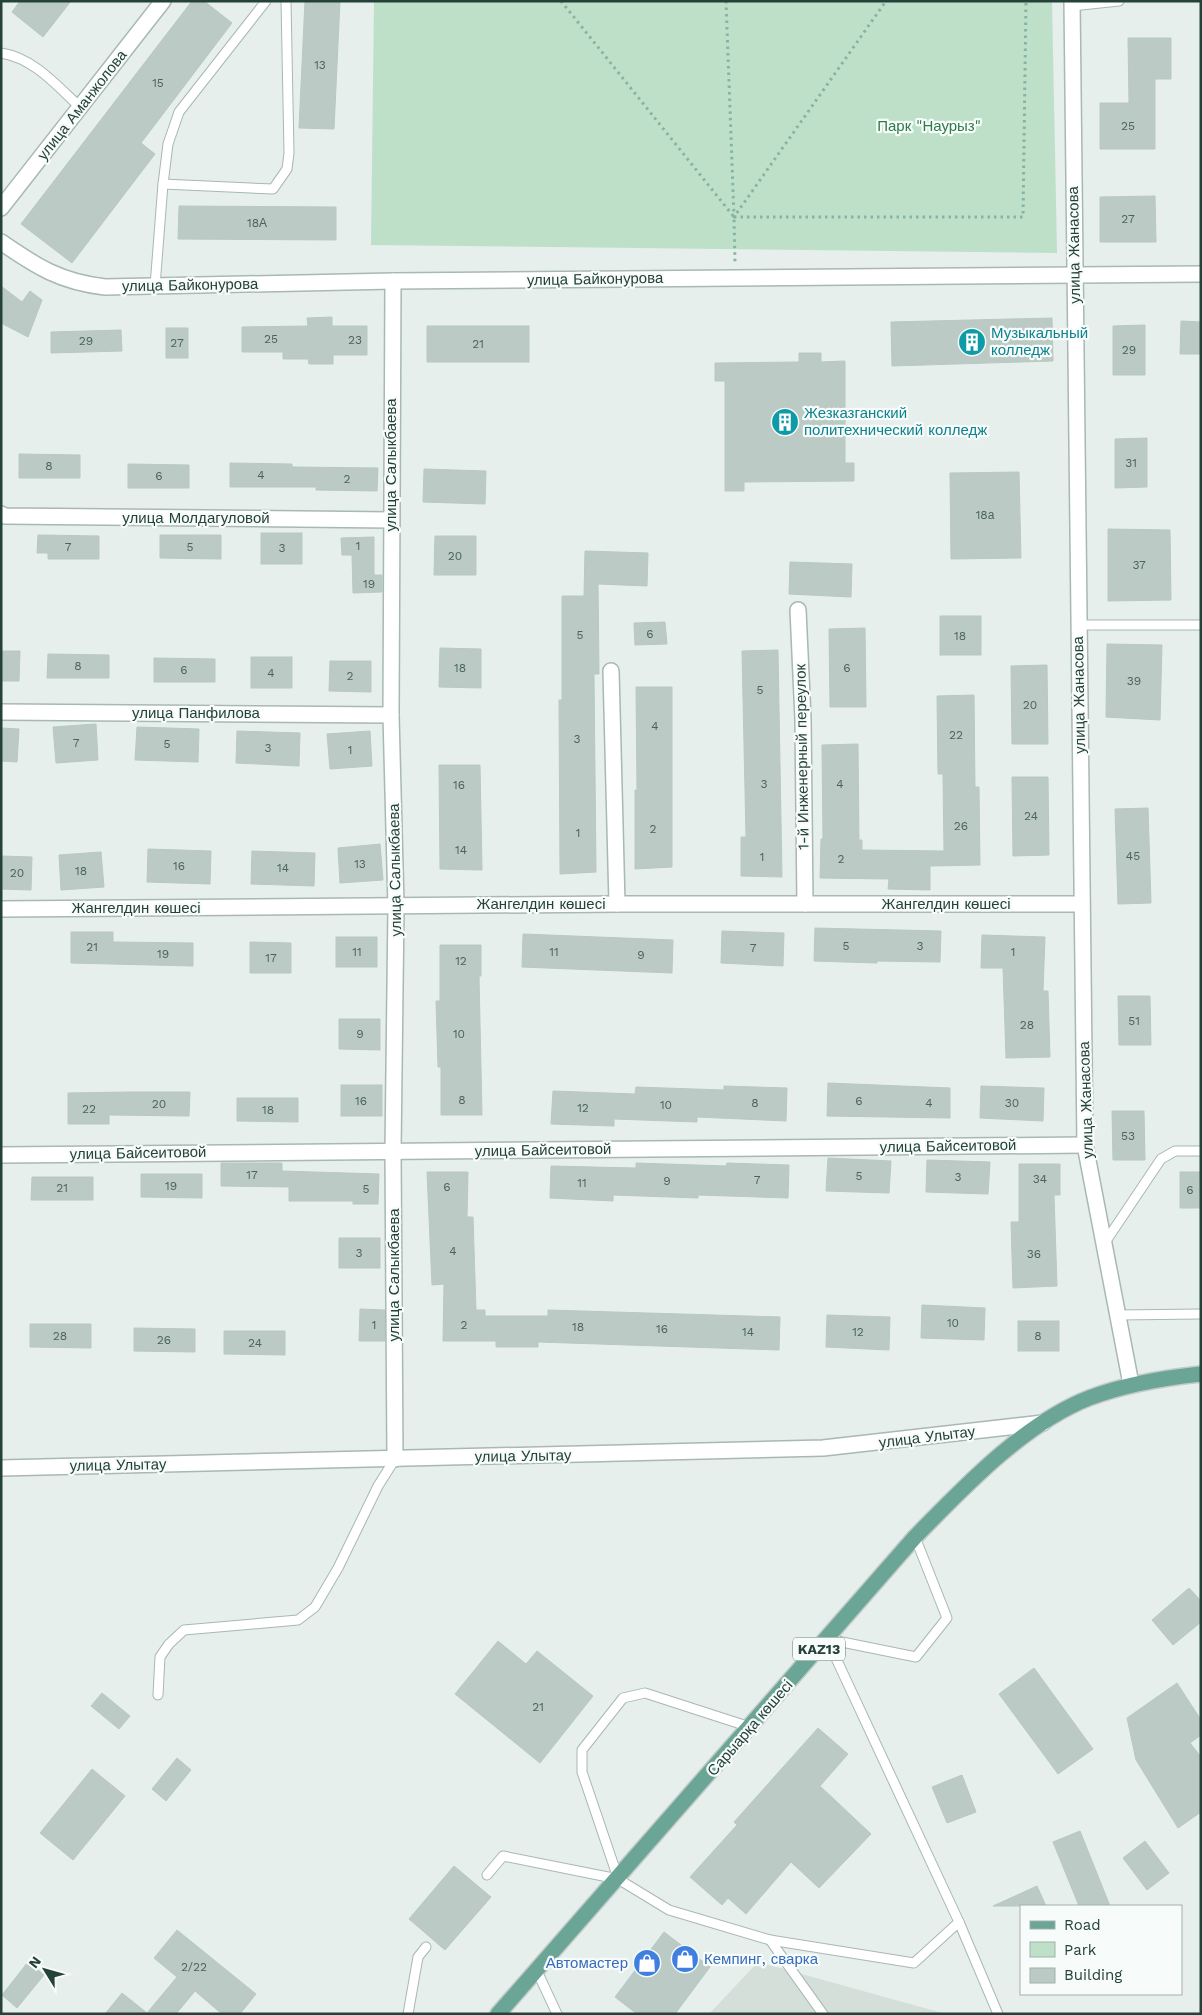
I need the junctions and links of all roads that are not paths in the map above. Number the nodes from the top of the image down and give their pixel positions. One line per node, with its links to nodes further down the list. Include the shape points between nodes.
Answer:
1 (163, 1): 7 (street, улица Аманжолова)
2 (266, 1): 8 (lane, via 179,112 168,144)
3 (286, 1): 8 (lane, via 289,153 287,169 280,181 273,189)
4 (1119, 1): 5 (lane)
5 (1072, 4): 11 (street, улица Жанасова)
6 (1, 53): 7 (lane, via 14,55 34,66)
7 (81, 108): 9 (street, улица Аманжолова)
8 (163, 184): 14 (lane)
9 (1, 208)
10 (1, 242): 14 (street, улица Байконурова, via 38,267 81,284)
11 (1075, 274): 12 (street, улица Байконурова); 13 (street, улица Байконурова); 19 (street, улица Жанасова)
12 (1201, 274)
13 (393, 281): 14 (street, улица Байконурова); 16 (street, улица Салыкбаева)
14 (155, 286)
15 (1, 514): 16 (street, улица Молдагуловой)
16 (391, 520): 22 (street, улица Салыкбаева)
17 (798, 610): 24 (street, 1-й Инженерный переулок)
18 (1201, 624): 19 (lane)
19 (1078, 625): 25 (street, улица Жанасова)
20 (611, 671): 23 (street)
21 (1, 712): 22 (street, улица Панфилова)
22 (391, 715): 26 (street, улица Салыкбаева)
23 (617, 904): 24 (street, Жангелдин көшесі); 26 (street, Жангелдин көшесі)
24 (805, 904): 25 (street, Жангелдин көшесі)
25 (1081, 904): 28 (street, улица Жанасова)
26 (396, 906): 27 (street, Жангелдин көшесі); 29 (street, улица Салыкбаева)
27 (1, 909)
28 (1085, 1145): 29 (street, улица Байсеитовой); 32 (street, улица Жанасова)
29 (393, 1151): 31 (street, улица Байсеитовой); 38 (street, улица Салыкбаева)
30 (1201, 1151): 32 (lane, via 1175,1151 1161,1159)
31 (1, 1155)
32 (1103, 1244): 34 (street, улица Жанасова)
33 (1201, 1314): 34 (lane)
34 (1117, 1315): 36 (street, улица Жанасова)
35 (1201, 1374): 36 (main road, Сарыарқа көшесі / KAZ13)
36 (1132, 1384): 37 (main road, Сарыарқа көшесі / KAZ13, via 1088,1399)
37 (1043, 1423): 38 (street, улица Улытау, via 823,1448); 40 (main road, Сарыарқа көшесі / KAZ13, via 976,1475)
38 (395, 1459): 39 (street, улица Улытау); 42 (lane, via 315,1607 298,1620 184,1630 168,1644 160,1657)
39 (1, 1468)
40 (915, 1538): 41 (main road, Сарыарқа көшесі / KAZ13); 41 (lane, via 947,1618 916,1657)
41 (827, 1639): 43 (main road, Сарыарқа көшесі / KAZ13); 46 (lane)
42 (158, 1695)
43 (750, 1727): 45 (main road, Сарыарқа көшесі / KAZ13); 45 (lane, via 645,1694 623,1698 582,1750 582,1772)
44 (487, 1875): 45 (lane, via 503,1856)
45 (618, 1879): 47 (lane, via 668,1910); 49 (main road, Сарыарқа көшесі / KAZ13)
46 (958, 1922): 47 (lane, via 914,1964); 54 (lane)
47 (770, 1940): 53 (lane)
48 (426, 1947): 50 (lane, via 418,1957)
49 (537, 1971): 51 (main road, Сарыарқа көшесі / KAZ13); 52 (lane)
50 (408, 2014)
51 (498, 2014)
52 (558, 2014)
53 (823, 2014)
54 (998, 2014)

